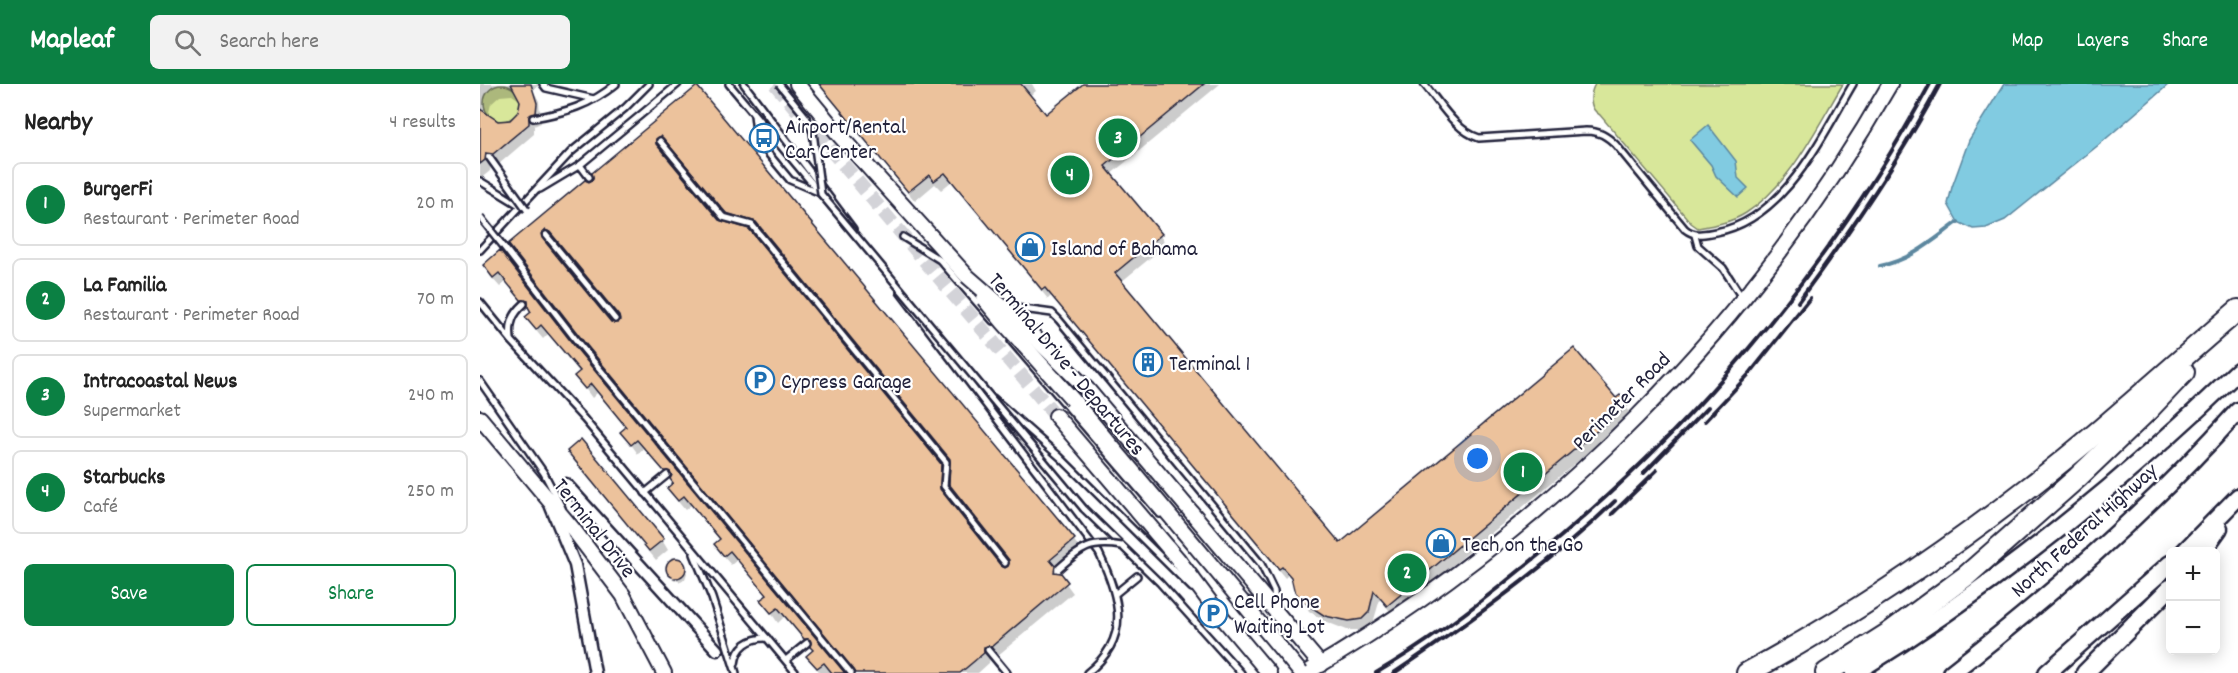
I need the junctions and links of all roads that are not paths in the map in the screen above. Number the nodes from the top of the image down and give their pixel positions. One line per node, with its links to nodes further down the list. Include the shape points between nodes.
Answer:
1 (543, 84): 12 (lane, via 546,88)
2 (616, 84): 12 (lane)
3 (649, 84): 20 (lane, via 571,152)
4 (678, 84): 17 (lane)
5 (729, 84): 13 (lane)
6 (744, 84): 37 (lane)
7 (779, 84): 21 (lane, bridge, via 813,132)
8 (797, 84): 29 (street, Terminal Drive - Departures, via 844,142)
9 (1424, 84): 26 (lane, via 1466,132 1479,138 1586,130 1604,135 1685,229)
10 (1853, 84): 26 (lane, via 1802,167 1773,204 1751,220 1726,230)
11 (1890, 84): 30 (street, Perimeter Road, via 1822,195)
12 (595, 99): 14 (lane, via 567,112)
13 (754, 113): 21 (lane); 21 (lane, via 757,140 790,180)
14 (533, 118)
15 (660, 141): 54 (lane, via 723,217 752,225 777,255 946,462 944,486)
16 (489, 157): 23 (lane, bridge)
17 (580, 165): 18 (lane); 20 (lane)
18 (588, 177)
19 (480, 181): 22 (lane)
20 (536, 191): 22 (lane)
21 (821, 194): 50 (lane, bridge, via 1084,509)
22 (521, 206): 28 (lane)
23 (527, 210)
24 (480, 217): 72 (lane, bridge, via 580,345)
25 (546, 235): 35 (lane)
26 (1695, 235): 30 (lane, via 1698,246 1723,268)
27 (903, 237): 33 (lane, via 940,260)
28 (480, 250)
29 (967, 276): 61 (street, bridge, via 1088,390); 77 (street, Terminal Drive - Departures, bridge)
30 (1742, 298): 67 (street, Perimeter Road, via 1654,398 1566,484 1431,591)
31 (480, 302): 36 (lane)
32 (524, 304): 36 (lane, via 513,316)
33 (979, 304): 61 (lane, via 1221,585); 61 (lane, via 1042,310 1059,320 1262,564 1274,591)
34 (2238, 311): 79 (highway, via 2100,430 1983,522 1868,601); 80 (highway, via 2148,410 1992,553 1929,605)
35 (615, 319)
36 (511, 340): 45 (lane)
37 (952, 363): 59 (lane, via 1099,553); 60 (lane, via 1060,457)
38 (2238, 371): 81 (main road, via 2132,468 2024,556)
39 (480, 381): 49 (lane, via 544,473)
40 (2238, 411): 82 (main road, North Federal Highway, via 2090,558)
41 (1056, 416): 60 (street, via 1177,558)
42 (480, 418): 47 (street, Terminal Drive)
43 (667, 475): 45 (lane)
44 (566, 484): 64 (street)
45 (645, 493): 53 (lane)
46 (2238, 497): 51 (main road)
47 (547, 498): 49 (street, Terminal Drive); 69 (street, via 575,565)
48 (2238, 503): 52 (main road)
49 (573, 529): 70 (street, Terminal Drive, via 622,595)
50 (1122, 546): 56 (lane, bridge, via 1091,545 1079,550); 75 (lane)
51 (2189, 547)
52 (2206, 547)
53 (692, 549): 62 (lane); 68 (lane)
54 (1005, 562)
55 (2166, 568): 83 (main road)
56 (1058, 569)
57 (1137, 576): 59 (lane)
58 (2166, 592): 84 (main road)
59 (1115, 594): 74 (lane, via 1118,628 1109,652)
60 (1215, 610): 76 (street)
61 (1276, 611): 67 (street)
62 (767, 638): 66 (lane); 68 (lane, via 747,642 740,649)
63 (807, 643): 66 (lane)
64 (717, 650)
65 (988, 650): 73 (lane)
66 (786, 660): 71 (lane)
67 (1321, 665): 78 (street, Perimeter Road)
68 (735, 671)
69 (594, 673)
70 (664, 673)
71 (796, 673)
72 (851, 673)
73 (1007, 673)
74 (1087, 673)
75 (1241, 673)
76 (1269, 673)
77 (1301, 673)
78 (1306, 673)
79 (1747, 673)
80 (1826, 673)
81 (1854, 673)
82 (1951, 673)
83 (2047, 673)
84 (2085, 673)

